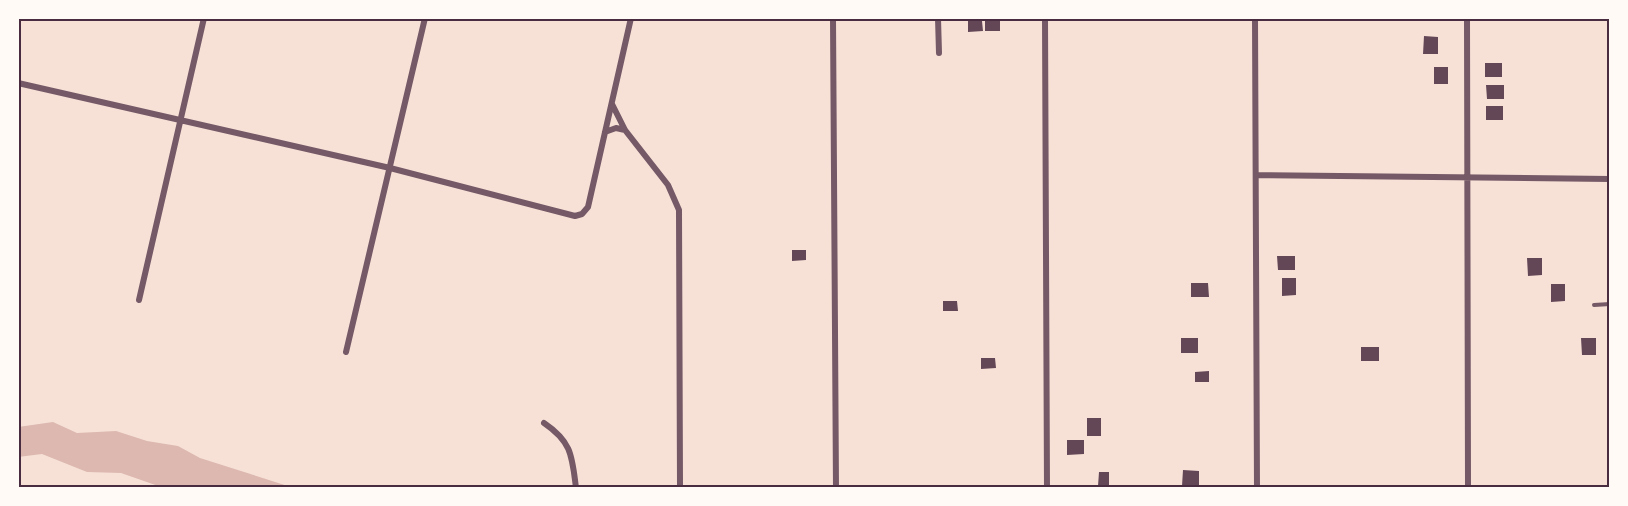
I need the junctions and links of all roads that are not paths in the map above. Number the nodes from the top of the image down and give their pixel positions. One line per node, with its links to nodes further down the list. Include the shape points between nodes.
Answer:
1 (204, 18): 12 (street)
2 (425, 18): 15 (street)
3 (631, 18): 11 (street)
4 (833, 18): 26 (street)
5 (938, 18): 9 (street)
6 (1045, 18): 27 (street)
7 (1255, 18): 16 (street)
8 (1467, 18): 17 (street)
9 (939, 53)
10 (18, 83): 12 (street)
11 (612, 104): 13 (street); 14 (street)
12 (180, 120): 15 (street); 19 (street)
13 (625, 130): 14 (street); 25 (street, via 668,184 679,210)
14 (605, 132): 15 (street, via 588,207 575,216)
15 (390, 168): 22 (street)
16 (1258, 175): 17 (street); 28 (street)
17 (1466, 177): 18 (street); 29 (street)
18 (1610, 179)
19 (140, 300)
20 (1610, 304): 21 (lane)
21 (1594, 305)
22 (346, 352)
23 (544, 423): 24 (street, via 570,449)
24 (576, 488)
25 (680, 488)
26 (836, 488)
27 (1047, 488)
28 (1257, 488)
29 (1468, 488)

